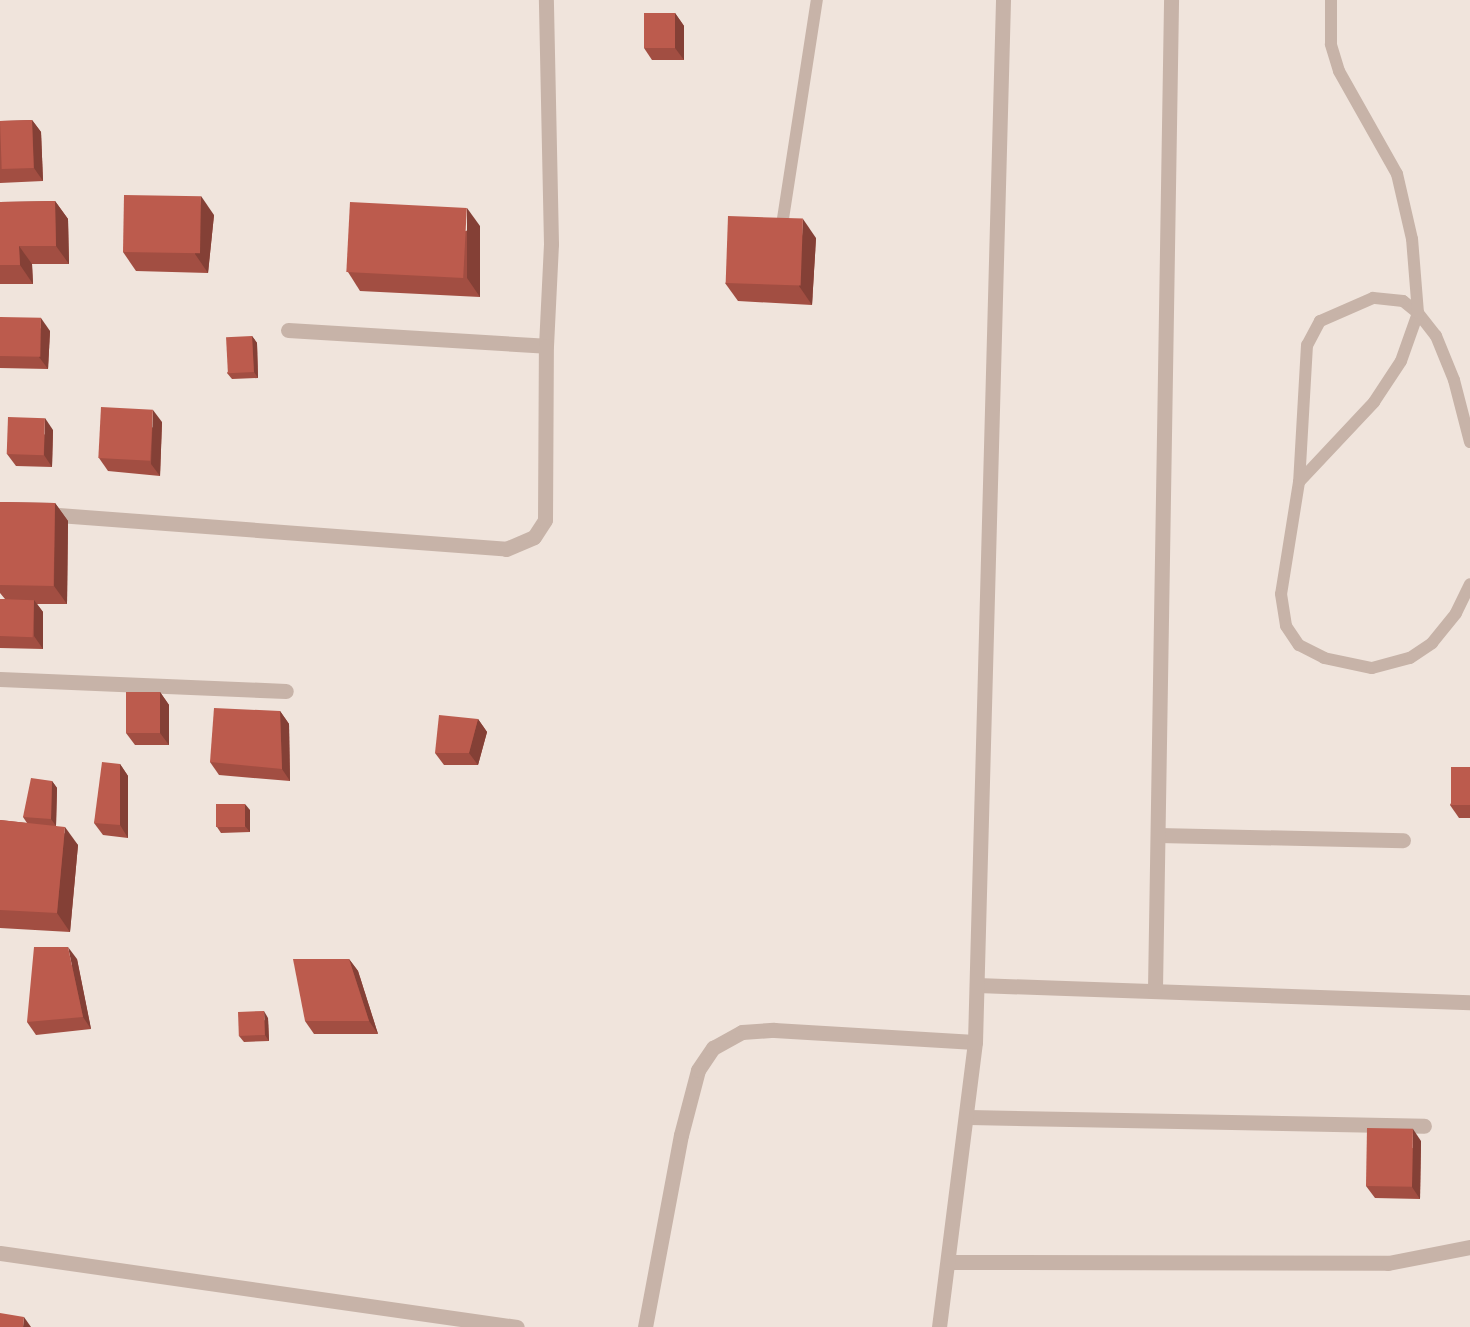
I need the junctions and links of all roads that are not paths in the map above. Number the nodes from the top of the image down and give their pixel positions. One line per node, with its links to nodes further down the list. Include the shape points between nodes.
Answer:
1 (546, 0): 9 (street, via 551,244)
2 (817, 0): 6 (lane)
3 (1003, 0): 18 (street)
4 (1171, 0): 16 (street)
5 (1331, 0): 7 (lane, via 1331,44 1339,71 1397,174 1412,239)
6 (782, 225)
7 (1418, 313): 10 (lane, via 1436,336 1454,380); 11 (lane, via 1401,361 1374,402); 11 (lane, via 1403,302 1373,298 1320,321 1307,345)
8 (288, 330): 9 (street)
9 (546, 346): 12 (street, via 545,520 534,537 506,549)
10 (1470, 442)
11 (1299, 482): 13 (lane, via 1281,594 1286,626 1299,645 1324,658 1372,668 1410,658 1432,643 1456,613)
12 (24, 512)
13 (1470, 584)
14 (0, 679): 15 (street)
15 (286, 692)
16 (1158, 835): 17 (street); 19 (street)
17 (1403, 840)
18 (977, 985): 19 (street); 21 (street)
19 (1155, 989): 20 (street)
20 (1470, 1002)
21 (975, 1042): 22 (street); 28 (street, via 774,1030 742,1032 713,1048 698,1070 681,1135)
22 (969, 1118): 23 (street); 26 (street)
23 (1424, 1126)
24 (1470, 1247): 26 (street, via 1388,1263)
25 (0, 1253): 27 (street)
26 (949, 1262): 29 (street)
27 (517, 1327)
28 (645, 1327)
29 (939, 1327)

